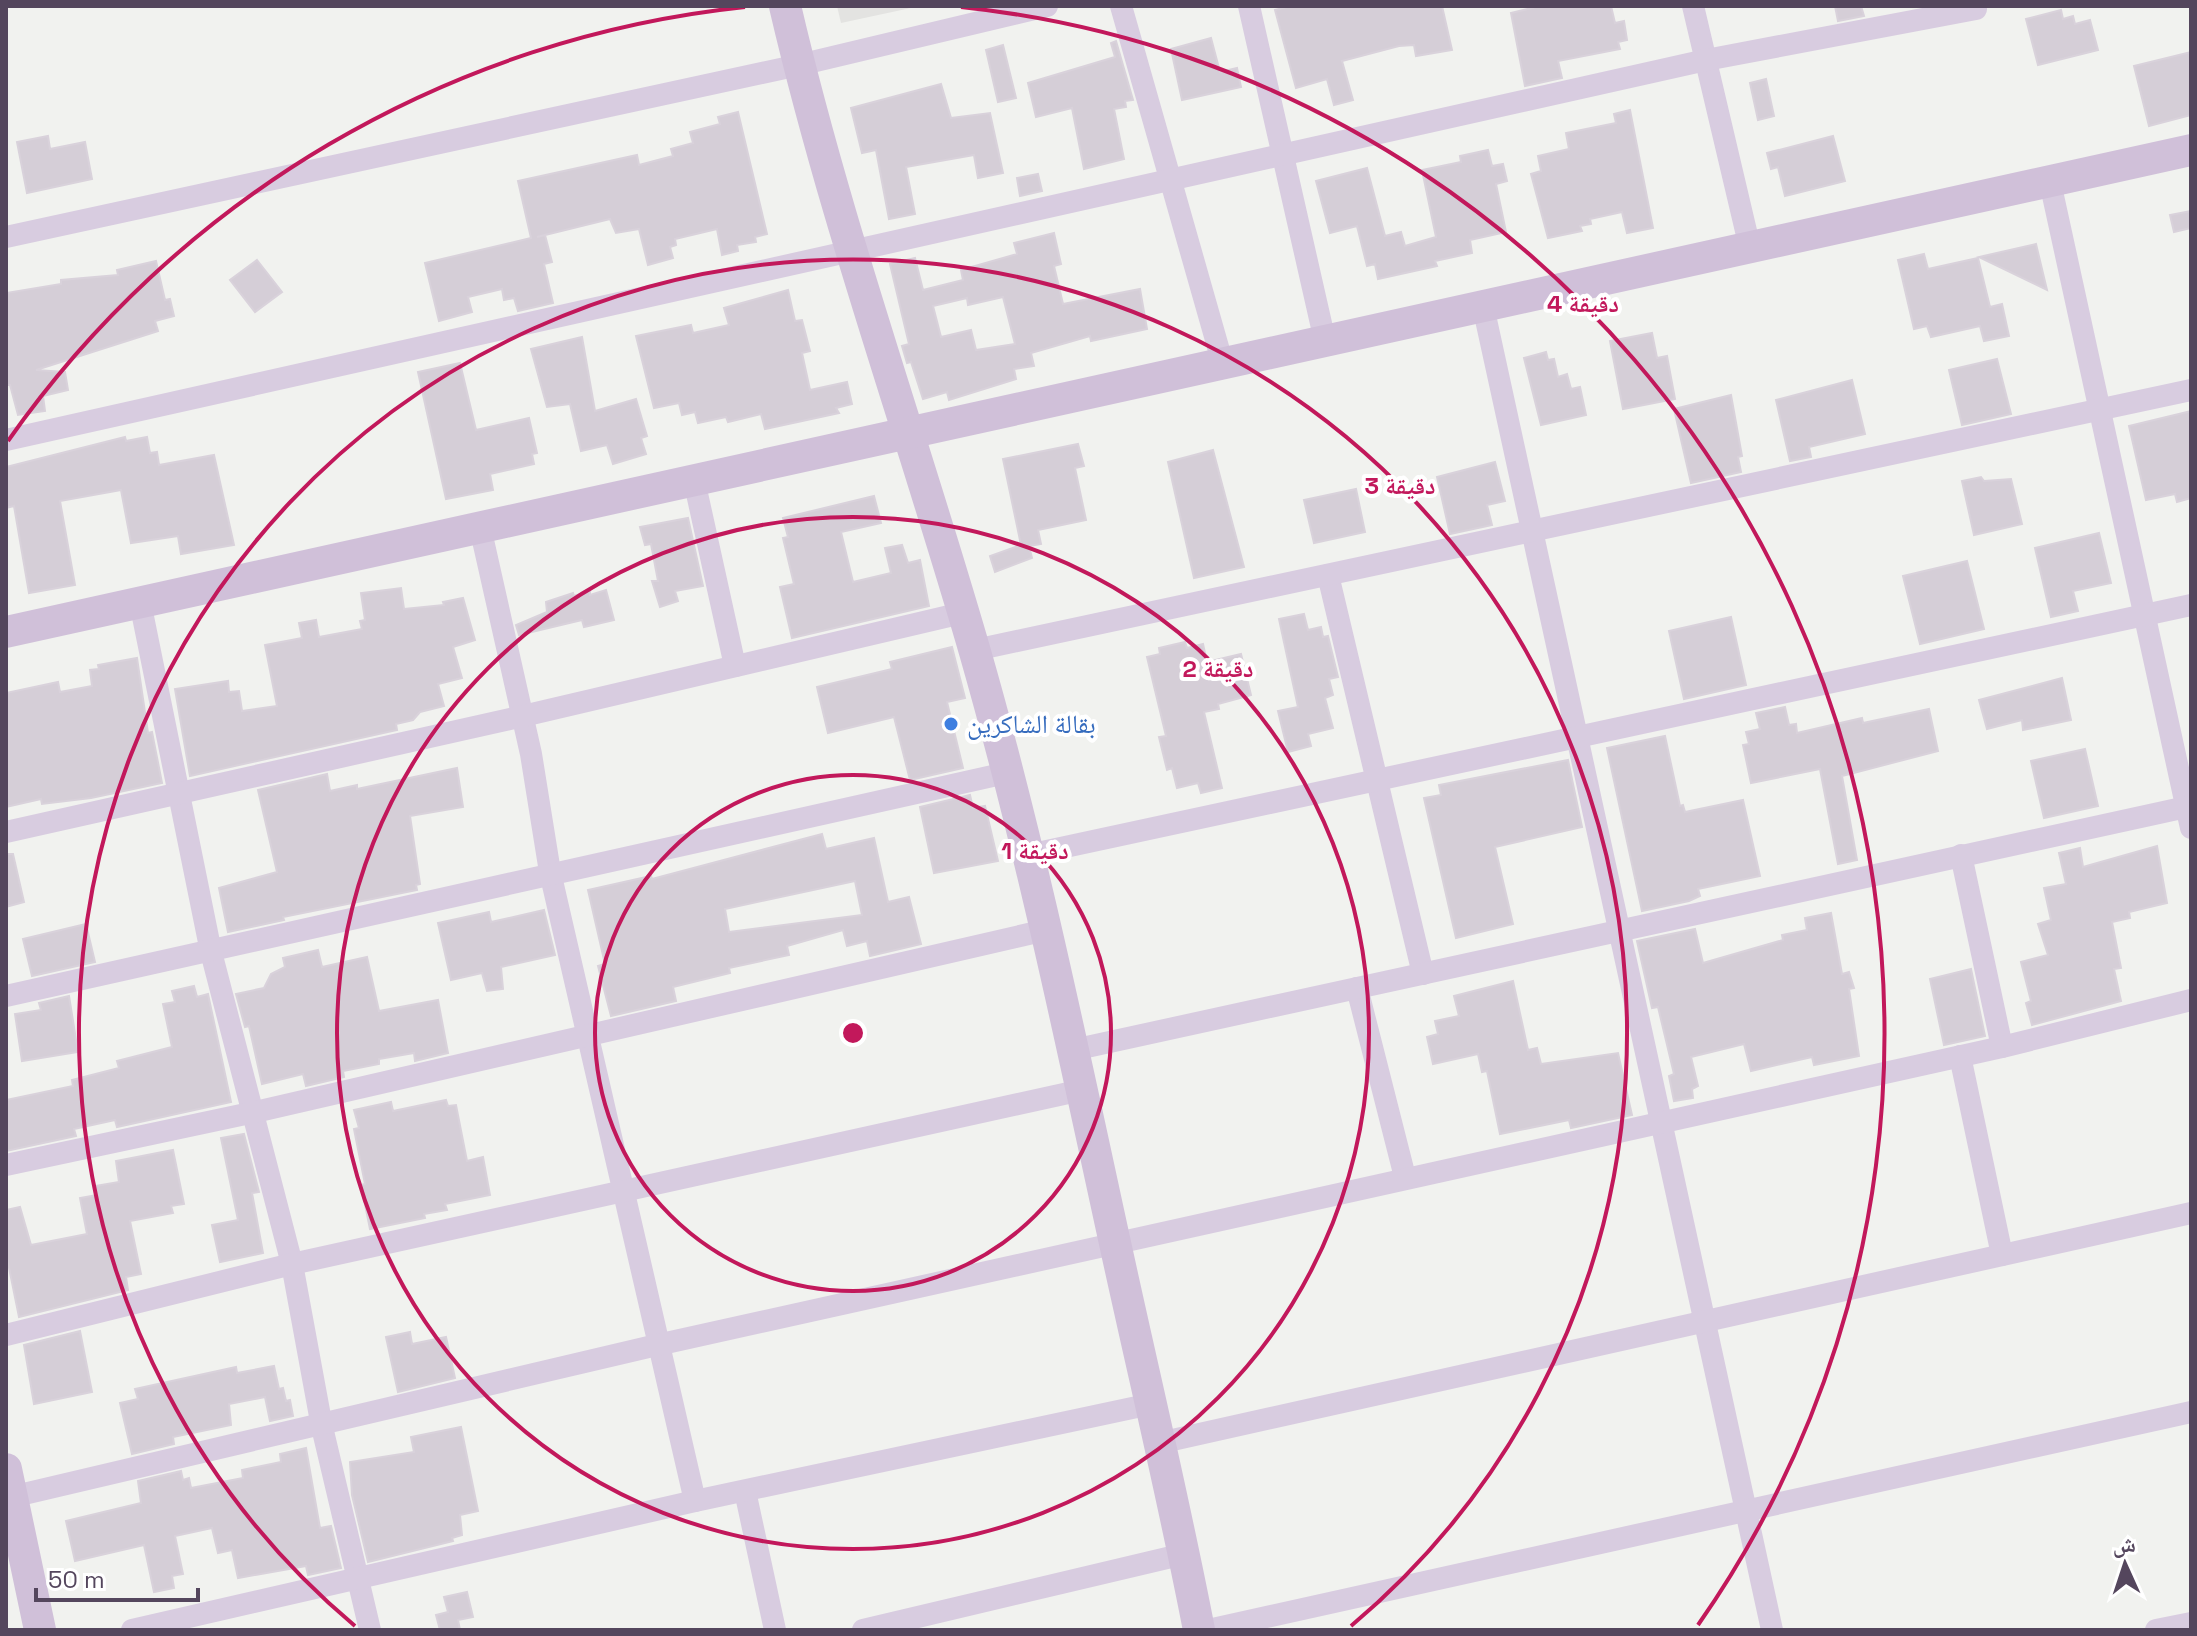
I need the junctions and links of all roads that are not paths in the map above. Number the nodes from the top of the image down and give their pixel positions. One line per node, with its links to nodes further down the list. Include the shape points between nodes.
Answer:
1 (785, 6): 8 (street)
2 (1047, 6): 8 (street)
3 (1121, 6): 11 (street)
4 (1249, 6): 10 (street)
5 (1693, 6): 7 (street)
6 (1976, 9): 7 (street)
7 (1706, 60): 10 (street); 14 (street)
8 (799, 65): 13 (street); 15 (street)
9 (2191, 150): 12 (street)
10 (1281, 156): 11 (street); 17 (street)
11 (1173, 178): 15 (street); 18 (street)
12 (2050, 182): 14 (street); 20 (street)
13 (6, 237)
14 (1750, 248): 16 (street)
15 (849, 249): 21 (street); 22 (street)
16 (1483, 306): 17 (street); 25 (street)
17 (1325, 341): 18 (street)
18 (1222, 361): 21 (street)
19 (2191, 390): 20 (street)
20 (2100, 409): 25 (street); 30 (street)
21 (910, 433): 23 (street); 29 (street)
22 (6, 440)
23 (694, 480): 24 (street); 33 (street)
24 (480, 527): 27 (street); 34 (street)
25 (1532, 531): 26 (street); 35 (street)
26 (1328, 575): 32 (street); 37 (street)
27 (140, 602): 31 (street); 38 (street)
28 (2191, 605): 30 (street)
29 (962, 613): 32 (street); 33 (street)
30 (2145, 615): 35 (street); 39 (street)
31 (6, 632)
32 (975, 650): 36 (street)
33 (735, 666): 34 (street)
34 (523, 716): 38 (street); 43 (street)
35 (1577, 737): 37 (street); 45 (street)
36 (1006, 773): 41 (street); 43 (street)
37 (1376, 780): 41 (street); 47 (street)
38 (181, 794): 40 (street); 46 (street)
39 (2190, 814): 42 (street)
40 (6, 832)
41 (1028, 855): 44 (street)
42 (1961, 855): 45 (street); 52 (street)
43 (550, 872): 46 (street); 51 (street)
44 (1046, 930): 51 (street); 53 (street)
45 (1619, 931): 47 (street); 57 (street)
46 (211, 952): 49 (street); 56 (street)
47 (1423, 974): 48 (street)
48 (1357, 988): 53 (street); 59 (street)
49 (6, 996)
50 (2191, 1000): 52 (street)
51 (587, 1033): 56 (street); 60 (street)
52 (2002, 1047): 54 (street)
53 (1073, 1050): 55 (street)
54 (1960, 1056): 57 (street); 63 (street)
55 (1082, 1090): 60 (street); 62 (street)
56 (255, 1112): 58 (street); 64 (street)
57 (1661, 1120): 59 (street); 65 (street)
58 (6, 1165)
59 (1405, 1177): 62 (street)
60 (622, 1191): 64 (street); 67 (street)
61 (2191, 1213): 63 (street)
62 (1115, 1243): 67 (street); 68 (street)
63 (2002, 1255): 65 (street)
64 (292, 1264): 66 (street); 70 (street)
65 (1705, 1322): 71 (street); 75 (street)
66 (6, 1335)
67 (657, 1345): 70 (street); 74 (street)
68 (1151, 1404): 71 (street); 73 (street)
69 (2191, 1412): 75 (street)
70 (322, 1427): 72 (street); 77 (street)
71 (1159, 1443): 76 (street)
72 (9, 1483): 79 (street)
73 (745, 1491): 74 (street); 82 (street)
74 (695, 1501): 77 (street)
75 (1746, 1511): 85 (street); 86 (street)
76 (1184, 1554): 83 (street); 84 (street)
77 (358, 1581): 80 (street); 81 (street)
78 (2191, 1623): 87 (street)
79 (40, 1630)
80 (132, 1630)
81 (370, 1630)
82 (775, 1630)
83 (863, 1630)
84 (1199, 1630)
85 (1208, 1630)
86 (1772, 1630)
87 (2156, 1630)

